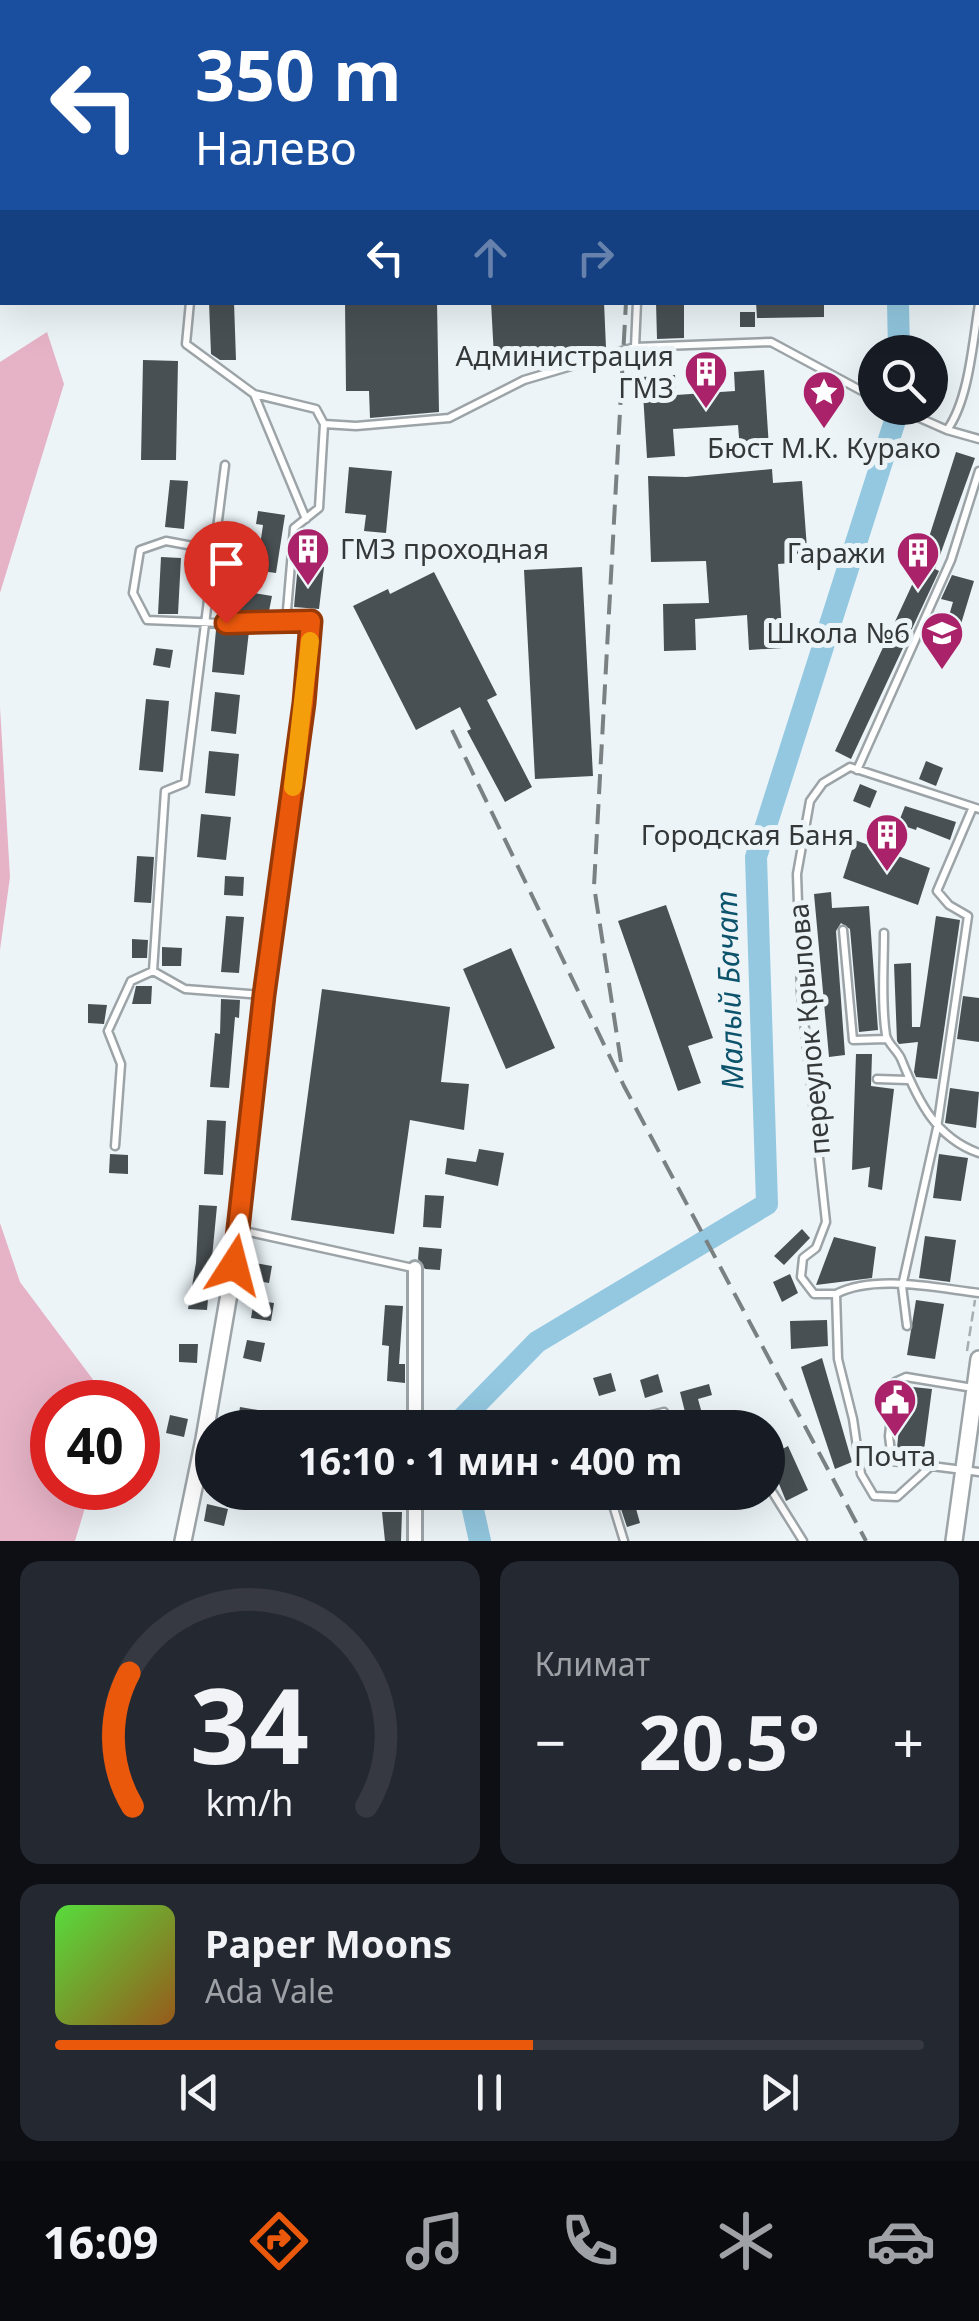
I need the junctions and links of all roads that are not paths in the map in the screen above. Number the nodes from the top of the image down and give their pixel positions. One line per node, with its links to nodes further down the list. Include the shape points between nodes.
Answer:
1 (190, 305): 6 (lane, via 186,344)
2 (637, 305): 4 (lane)
3 (979, 305): 9 (lane, via 956,418)
4 (635, 347): 5 (lane, via 771,342); 7 (lane, via 524,380 449,418)
5 (858, 390)
6 (254, 394): 7 (lane, via 316,409); 13 (lane)
7 (324, 424): 13 (lane, via 319,508)
8 (936, 425): 9 (lane)
9 (947, 430): 10 (lane)
10 (979, 439)
11 (225, 465): 14 (lane)
12 (979, 471): 18 (lane, via 951,560)
13 (306, 519): 17 (lane, via 294,528)
14 (214, 550): 15 (lane); 15 (lane, via 166,541 140,550 133,593 147,620)
15 (206, 621): 17 (lane); 22 (lane, via 185,783 165,791)
16 (311, 621): 17 (lane); 23 (street)
17 (286, 622)
18 (857, 770): 19 (lane); 34 (lane, переулок Крылова, via 850,767 823,783 810,801 797,874 801,992 826,1206 826,1222 816,1248 803,1258 801,1277 814,1294)
19 (976, 808): 27 (lane, via 937,890 968,916)
20 (843, 930): 24 (lane, via 853,1040)
21 (884, 933): 24 (lane)
22 (153, 971): 23 (lane, via 185,989); 28 (lane, via 132,981 108,1030 121,1064)
23 (264, 995): 30 (street)
24 (886, 1039): 26 (lane)
25 (878, 1079): 26 (lane)
26 (908, 1080): 27 (lane)
27 (938, 1128): 29 (lane); 32 (lane)
28 (115, 1146)
29 (979, 1153)
30 (240, 1230): 31 (lane); 44 (street)
31 (415, 1268): 38 (street)
32 (902, 1286): 33 (lane); 34 (lane, via 856,1284); 35 (lane)
33 (978, 1293)
34 (836, 1294): 39 (lane, via 838,1359 861,1474 874,1496 897,1498)
35 (907, 1326)
36 (979, 1359): 37 (street)
37 (968, 1387): 39 (lane, via 906,1377 895,1382 892,1461); 40 (street)
38 (415, 1410)
39 (931, 1466): 40 (lane)
40 (971, 1471): 48 (street)
41 (415, 1510): 45 (street)
42 (615, 1510): 46 (lane)
43 (783, 1510): 47 (lane)
44 (183, 1541)
45 (415, 1541)
46 (624, 1541)
47 (802, 1541)
48 (954, 1541)

